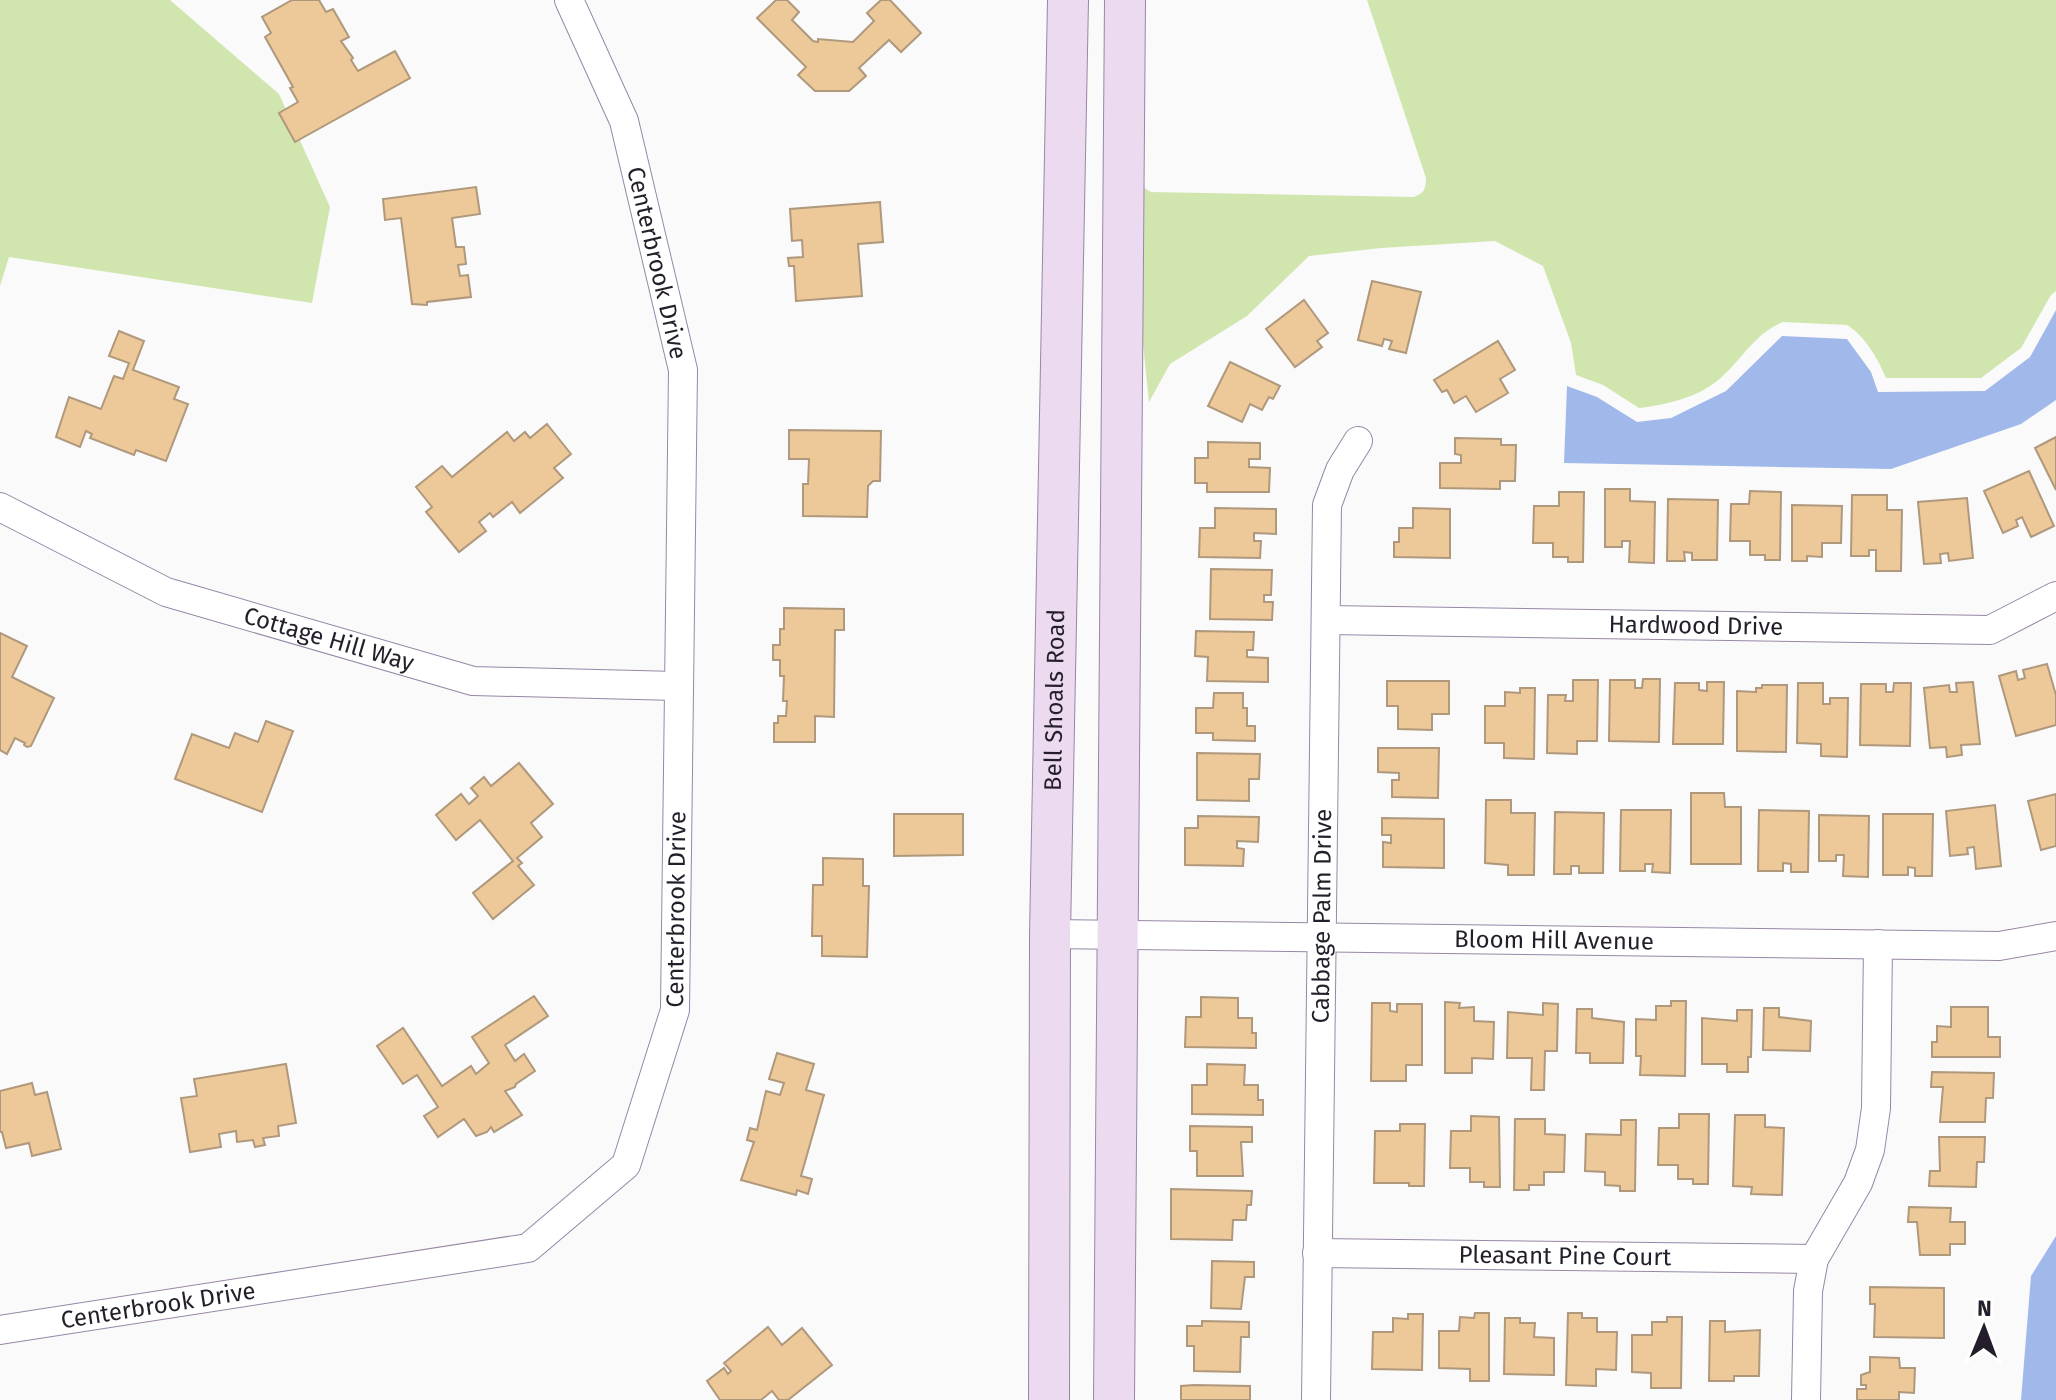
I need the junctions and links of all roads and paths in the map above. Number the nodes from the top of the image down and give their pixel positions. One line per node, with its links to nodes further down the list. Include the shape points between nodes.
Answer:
1 (569, 0): 8 (street, Centerbrook Drive, via 624,121 683,370)
2 (1068, 0): 9 (main road, Bell Shoals Road)
3 (1125, 0): 10 (main road)
4 (1358, 441): 7 (street, Cabbage Palm Drive, via 1327,505)
5 (0, 507): 8 (street, Cottage Hill Way, via 166,592 473,681)
6 (2056, 596): 7 (street, Hardwood Drive, via 1990,630)
7 (1326, 620): 11 (street, Cabbage Palm Drive)
8 (677, 686): 16 (street, Centerbrook Drive, via 675,1010 626,1165 528,1248)
9 (1050, 934): 10 (street, Bloom Hill Avenue); 17 (main road, Bell Shoals Road)
10 (1118, 935): 11 (street, Bloom Hill Avenue); 18 (main road)
11 (1322, 936): 13 (street, Bloom Hill Avenue); 14 (street, Cabbage Palm Drive)
12 (2056, 936): 13 (street, Bloom Hill Avenue, via 1999,946)
13 (1878, 944): 15 (street, via 1876,1108 1870,1150 1858,1183)
14 (1317, 1253): 15 (street, Pleasant Pine Court); 19 (street, Cabbage Palm Drive)
15 (1814, 1259): 20 (street, via 1808,1291)
16 (0, 1330)
17 (1049, 1400)
18 (1114, 1400)
19 (1316, 1400)
20 (1806, 1400)

